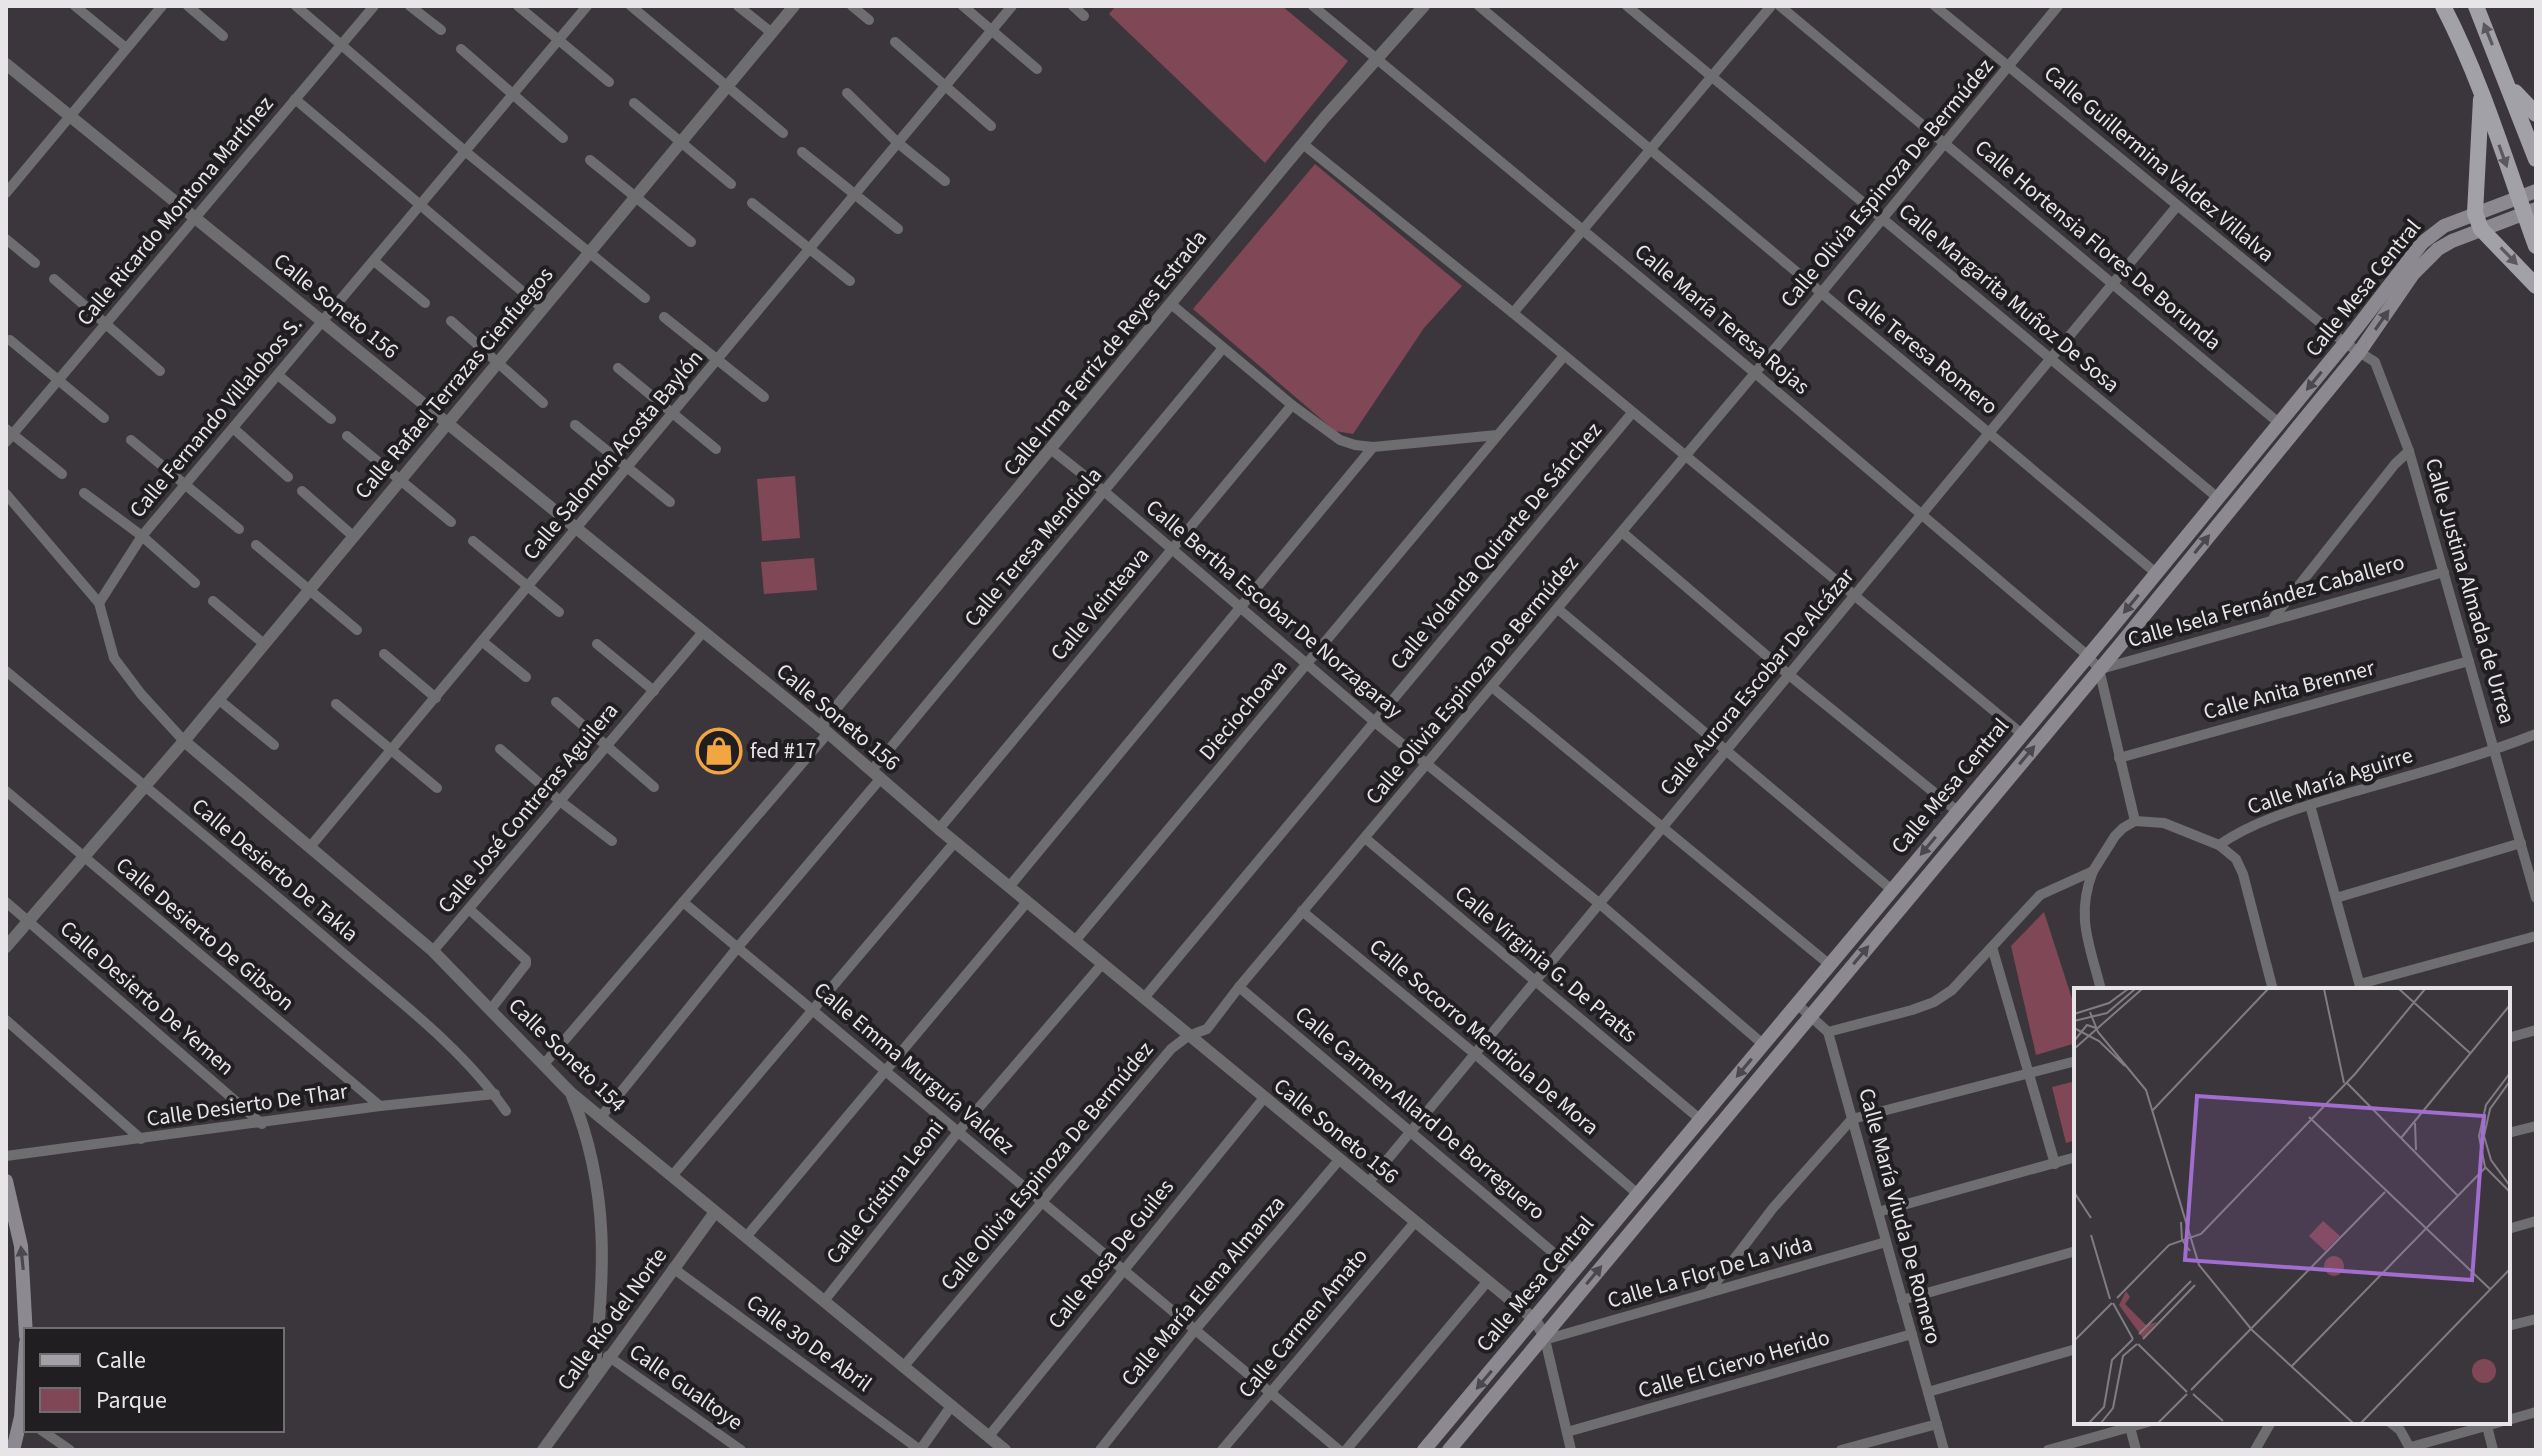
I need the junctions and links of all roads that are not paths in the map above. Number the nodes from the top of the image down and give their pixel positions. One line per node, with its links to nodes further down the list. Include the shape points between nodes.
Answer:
1 (75, 6): 35 (street)
2 (162, 6): 35 (street)
3 (188, 6): 31 (street)
4 (296, 6): 34 (street)
5 (374, 6): 34 (street, Calle Ricardo Montona Martínez)
6 (410, 6): 29 (street)
7 (518, 6): 32 (street)
8 (587, 6): 32 (street, Calle Fernando Villalobos S.)
9 (631, 6): 43 (street)
10 (738, 6): 30 (street)
11 (794, 6): 30 (street, Calle Rafael Terrazas Cienfuegos)
12 (852, 6): 27 (street)
13 (963, 6): 28 (street)
14 (1012, 6): 28 (street, Calle Salomón Acosta Baylón)
15 (1073, 6): 26 (street)
16 (1313, 6): 37 (street, Calle María Teresa Rojas)
17 (1424, 6): 37 (street, Calle Irma Ferriz de Reyes Estrada)
18 (1479, 6): 60 (street, Calle Teresa Romero)
19 (1627, 6): 41 (street, Calle Margarita Muñoz De Sosa)
20 (1771, 6): 41 (street)
21 (1780, 6): 59 (street, Calle Hortensia Flores De Borunda)
22 (1935, 6): 39 (street, Calle Guillermina Valdez Villalva)
23 (2058, 6): 39 (street, Calle Olivia Espinoza De Bermúdez)
24 (2443, 6): 48 (main road)
25 (2476, 6): 44 (main road, one-way to 25)
26 (1084, 16)
27 (869, 20)
28 (992, 29): 40 (street); 45 (street, Calle Salomón Acosta Baylón)
29 (441, 30)
30 (772, 33): 43 (street, Calle Rafael Terrazas Cienfuegos)
31 (223, 36)
32 (559, 39): 42 (street); 47 (street, Calle Fernando Villalobos S.)
33 (895, 42): 45 (street)
34 (342, 44): 49 (street, Calle Ricardo Montona Martínez); 61 (street)
35 (126, 48): 51 (street)
36 (461, 49): 47 (street)
37 (1378, 58): 58 (street, Calle Irma Ferriz de Reyes Estrada); 79 (street, Calle María Teresa Rojas)
38 (6, 64): 51 (street, Calle Soneto 156)
39 (2010, 66): 59 (street, Calle Olivia Espinoza De Bermúdez); 73 (street, Calle Guillermina Valdez Villalva)
40 (1037, 69)
41 (1713, 77): 60 (street); 76 (street, Calle Margarita Muñoz De Sosa)
42 (609, 82)
43 (727, 86): 54 (street); 56 (street, Calle Rafael Terrazas Cienfuegos)
44 (2509, 86): 52 (main road); 63 (main road)
45 (945, 87): 53 (street); 57 (street, Calle Salomón Acosta Baylón)
46 (847, 93): 57 (street)
47 (514, 94): 55 (street); 61 (street, Calle Fernando Villalobos S.)
48 (2481, 96): 74 (main road, one-way to 74); 77 (main road)
49 (295, 99): 72 (street); 75 (street, Calle Ricardo Montona Martínez)
50 (634, 103): 56 (street)
51 (70, 114): 68 (street); 75 (street, Calle Soneto 156)
52 (2536, 114)
53 (991, 126)
54 (783, 133)
55 (563, 138)
56 (680, 143): 66 (street); 70 (street, Calle Rafael Terrazas Cienfuegos)
57 (898, 143): 65 (street); 69 (street, Calle Salomón Acosta Baylón)
58 (1303, 144): 94 (street, Calle Irma Ferriz de Reyes Estrada); 96 (street, Calle Yolanda Quirarte De Sánchez)
59 (1945, 144): 76 (street, Calle Olivia Espinoza De Bermúdez); 89 (street, Calle Hortensia Flores De Borunda)
60 (1651, 151): 79 (street); 91 (street, Calle Teresa Romero)
61 (466, 152): 72 (street, Calle Fernando Villalobos S.); 84 (street)
62 (802, 152): 69 (street)
63 (2536, 159)
64 (590, 160): 70 (street)
65 (945, 181)
66 (731, 184)
67 (2536, 191): 74 (main road, Calle Mesa Central)
68 (6, 193)
69 (855, 194): 78 (street); 83 (street, Calle Salomón Acosta Baylón)
70 (634, 197): 81 (street); 84 (street, Calle Rafael Terrazas Cienfuegos)
71 (752, 203): 83 (street)
72 (420, 206): 85 (street, Calle Fernando Villalobos S.); 95 (street)
73 (2177, 206): 89 (street, Calle Aurora Escobar De Alcázar); 102 (street, Calle Guillermina Valdez Villalva)
74 (2526, 207): 77 (main road, Calle Mesa Central); 82 (main road)
75 (194, 218): 98 (street, Calle Soneto 156); 100 (street, Calle Ricardo Montona Martínez)
76 (1883, 220): 91 (street, Calle Olivia Espinoza De Bermúdez); 106 (street, Calle Margarita Muñoz De Sosa)
77 (2478, 221): 90 (main road, one-way to 90); 102 (main road, Calle Mesa Central, via 2444,226 2422,243); 104 (main road, Calle Mesa Central, one-way to 77, via 2413,274)
78 (898, 229)
79 (1583, 230): 96 (street); 111 (street, Calle María Teresa Rojas)
80 (6, 239): 86 (street)
81 (691, 242)
82 (2536, 246)
83 (811, 249): 88 (street); 107 (street, Calle Salomón Acosta Baylón)
84 (588, 253): 92 (street); 95 (street, Calle Rafael Terrazas Cienfuegos)
85 (374, 261): 93 (street); 98 (street, Calle Fernando Villalobos S.)
86 (35, 263)
87 (54, 279): 100 (street)
88 (850, 281)
89 (2113, 283): 106 (street, Calle Aurora Escobar De Alcázar); 122 (street, Calle Hortensia Flores De Borunda)
90 (2536, 286)
91 (1821, 294): 111 (street, Calle Olivia Espinoza De Bermúdez); 125 (street, Calle Teresa Romero)
92 (645, 298)
93 (425, 303)
94 (1171, 304): 103 (street, Calle Irma Ferriz de Reyes Estrada); 132 (street, Calle Irma Ferriz de Reyes Estrada)
95 (542, 308): 108 (street, Calle Rafael Terrazas Cienfuegos)
96 (1513, 313): 105 (street, Calle Yolanda Quirarte De Sánchez)
97 (664, 317): 107 (street)
98 (325, 321): 112 (street, Calle Fernando Villalobos S.); 121 (street, Calle Soneto 156)
99 (451, 321): 108 (street)
100 (105, 324): 110 (street); 113 (street, Calle Ricardo Montona Martínez)
101 (10, 340): 113 (street)
102 (2345, 343): 104 (street, Calle Guillermina Valdez Villalva); 122 (main road, Calle Mesa Central, one-way to 122)
103 (1223, 348): 116 (street, Calle Irma Ferriz de Reyes Estrada); 141 (street, Calle Teresa Mendiola)
104 (2360, 351): 133 (street, Calle Justina Almada de Urrea, via 2382,375); 177 (main road, Calle Mesa Central, one-way to 104)
105 (1564, 356): 118 (street, Calle Yolanda Quirarte De Sánchez); 127 (street, Dieciochoava)
106 (2052, 358): 125 (street, Calle Aurora Escobar De Alcázar); 144 (street, Calle Margarita Muñoz De Sosa)
107 (718, 360): 114 (street); 117 (street, Calle Salomón Acosta Baylón)
108 (497, 362): 115 (street); 121 (street, Calle Rafael Terrazas Cienfuegos)
109 (618, 368): 117 (street)
110 (160, 371)
111 (1755, 373): 134 (street, Calle Olivia Espinoza De Bermúdez); 146 (street, Calle María Teresa Rojas)
112 (278, 375): 120 (street); 124 (street, Calle Fernando Villalobos S.)
113 (59, 379): 119 (street); 126 (street, Calle Ricardo Montona Martínez)
114 (764, 397)
115 (543, 403)
116 (1292, 405): 130 (street, Calle Irma Ferriz de Reyes Estrada, via 1340,440); 155 (street, Calle Veinteava)
117 (673, 413): 131 (street); 135 (street, Calle Salomón Acosta Baylón)
118 (1632, 413): 134 (street, Calle Yolanda Quirarte De Sánchez); 187 (street, Calle Yolanda Quirarte De Sánchez)
119 (104, 418)
120 (331, 419)
121 (446, 423): 138 (street, Calle Rafael Terrazas Cienfuegos); 149 (street, Calle Soneto 156)
122 (2279, 423): 144 (main road, Calle Mesa Central)
123 (575, 425): 135 (street)
124 (233, 428): 137 (street); 139 (street, Calle Fernando Villalobos S.)
125 (1990, 433): 146 (street, Calle Aurora Escobar De Alcázar); 157 (street, Calle Teresa Romero)
126 (8, 435): 136 (street)
127 (1497, 435): 130 (street, Calle Irma Ferriz de Reyes Estrada); 176 (street, Dieciochoava)
128 (347, 436): 138 (street)
129 (131, 440): 139 (street)
130 (1373, 447): 164 (street)
131 (716, 449)
132 (1052, 450): 141 (street, Calle Bertha Escobar De Norzagaray); 188 (street, Calle Irma Ferriz de Reyes Estrada)
133 (2409, 451): 156 (street, Calle Justina Almada de Urrea); 167 (street)
134 (1686, 456): 150 (street, Calle Olivia Espinoza De Bermúdez); 161 (street, Calle Yolanda Quirarte De Sánchez)
135 (628, 467): 145 (street); 149 (street, Calle Salomón Acosta Baylón)
136 (62, 474)
137 (288, 477)
138 (400, 478): 147 (street); 152 (street, Calle Rafael Terrazas Cienfuegos)
139 (185, 485): 148 (street); 151 (street, Calle Fernando Villalobos S.)
140 (302, 491): 152 (street)
141 (1105, 492): 155 (street, Calle Bertha Escobar De Norzagaray); 200 (street, Calle Teresa Mendiola)
142 (84, 493): 151 (street)
143 (6, 494): 163 (street)
144 (2218, 498): 157 (main road, Calle Mesa Central)
145 (670, 502)
146 (1923, 514): 161 (street, Calle Aurora Escobar De Alcázar); 174 (street, Calle María Teresa Rojas)
147 (451, 522)
148 (239, 529)
149 (577, 529): 159 (street, Calle Salomón Acosta Baylón); 169 (street, Calle Soneto 156)
150 (1622, 532): 165 (street, Calle Olivia Espinoza De Bermúdez); 179 (street)
151 (142, 536): 158 (street); 163 (street, Calle Fernando Villalobos S.)
152 (353, 536): 160 (street, Calle Rafael Terrazas Cienfuegos)
153 (473, 541): 159 (street)
154 (256, 545): 160 (street)
155 (1172, 548): 164 (street, Calle Bertha Escobar De Norzagaray); 210 (street, Calle Veinteava)
156 (2444, 572): 167 (street, Calle Isela Fernández Caballero); 175 (street, Calle Justina Almada de Urrea)
157 (2156, 573): 174 (main road, Calle Mesa Central, one-way to 174)
158 (195, 583)
159 (528, 588): 166 (street); 170 (street, Calle Salomón Acosta Baylón)
160 (308, 590): 168 (street); 171 (street, Calle Rafael Terrazas Cienfuegos)
161 (1854, 596): 179 (street, Calle Aurora Escobar De Alcázar); 189 (street, Calle Yolanda Quirarte De Sánchez)
162 (213, 601): 171 (street)
163 (99, 603): 191 (street, via 114,658)
164 (1240, 606): 176 (street, Calle Bertha Escobar De Norzagaray); 219 (street)
165 (1558, 609): 181 (street, Calle Olivia Espinoza De Bermúdez); 196 (street)
166 (559, 612)
167 (2273, 618): 177 (street, Calle Isela Fernández Caballero)
168 (357, 630)
169 (703, 632): 182 (street, Calle José Contreras Aguilera); 188 (street, Calle Soneto 156)
170 (483, 642): 180 (street); 183 (street, Calle Salomón Acosta Baylón)
171 (264, 644): 184 (street, Calle Rafael Terrazas Cienfuegos)
172 (597, 644): 182 (street)
173 (384, 654): 183 (street)
174 (2087, 655): 177 (street, Calle María Teresa Rojas); 189 (main road, Calle Mesa Central)
175 (2469, 661): 197 (street, Calle Justina Almada de Urrea); 198 (street, Calle Anita Brenner)
176 (1308, 664): 187 (street, Calle Bertha Escobar De Norzagaray); 231 (street, Dieciochoava)
177 (2099, 669): 198 (street); 247 (main road, Calle Mesa Central, one-way to 177)
178 (6, 671): 201 (street, Calle Desierto De Takla)
179 (1788, 674): 196 (street, Calle Aurora Escobar De Alcázar); 207 (street)
180 (526, 677)
181 (1492, 687): 199 (street, Calle Olivia Espinoza De Bermúdez); 209 (street)
182 (654, 691): 193 (street, Calle José Contreras Aguilera)
183 (436, 698): 195 (street, Calle Salomón Acosta Baylón)
184 (218, 699): 191 (street, Calle Rafael Terrazas Cienfuegos); 192 (street)
185 (556, 702): 193 (street)
186 (336, 704): 195 (street)
187 (1376, 723): 199 (street, Calle Bertha Escobar De Norzagaray); 243 (street, Calle Yolanda Quirarte De Sánchez)
188 (824, 730): 200 (street, Calle Soneto 156); 224 (street)
189 (2022, 734): 207 (main road, Calle Mesa Central)
190 (2536, 734): 197 (street, Calle María Aguirre)
191 (184, 741): 201 (street, Calle Rafael Terrazas Cienfuegos); 216 (street, Calle Soneto 154)
192 (274, 745)
193 (607, 746): 202 (street); 205 (street, Calle José Contreras Aguilera)
194 (500, 749): 205 (street)
195 (392, 750): 203 (street); 216 (street, Calle Salomón Acosta Baylón)
196 (1726, 750): 209 (street, Calle Aurora Escobar De Alcázar); 220 (street)
197 (2495, 750): 206 (street, Calle María Aguirre); 214 (street, Calle Justina Almada de Urrea)
198 (2119, 758): 208 (street)
199 (1429, 764): 211 (street, Calle Olivia Espinoza De Bermúdez); 226 (street, Calle Bertha Escobar De Norzagaray)
200 (877, 774): 210 (street, Calle Soneto 156); 233 (street, Calle Teresa Mendiola)
201 (145, 787): 217 (street, Calle Rafael Terrazas Cienfuegos); 260 (street, Calle Desierto De Takla, via 384,988)
202 (654, 787)
203 (437, 788)
204 (6, 791): 217 (street, Calle Desierto De Gibson)
205 (560, 801): 212 (street); 227 (street, Calle José Contreras Aguilera)
206 (2310, 805): 215 (street, Calle María Aguirre); 221 (street)
207 (1957, 811): 220 (main road, Calle Mesa Central, one-way to 220)
208 (2135, 821): 215 (street, via 2164,823); 218 (street, via 2115,836)
209 (1662, 827): 226 (street, Calle Aurora Escobar De Alcázar); 237 (street)
210 (939, 829): 213 (street, Calle Soneto 156)
211 (1365, 838): 228 (street, Calle Olivia Espinoza De Bermúdez); 238 (street, Calle Virginia G. De Pratts)
212 (612, 841)
213 (955, 842): 219 (street, Calle Soneto 156); 246 (street)
214 (2521, 843): 221 (street); 222 (street, Calle Justina Almada de Urrea)
215 (2219, 845): 242 (street, via 2236,859 2243,874)
216 (310, 847): 235 (street, Calle Soneto 154)
217 (83, 858): 229 (street, Calle Rafael Terrazas Cienfuegos); 262 (street, Calle Desierto De Gibson)
218 (2093, 871): 234 (street, via 2040,895); 241 (street, via 2084,893 2083,919)
219 (1009, 887): 225 (street, Calle Soneto 156)
220 (1892, 890): 237 (main road, Calle Mesa Central)
221 (2336, 898): 240 (street)
222 (2536, 898)
223 (6, 902): 229 (street, Calle Desierto De Yemen)
224 (683, 902): 233 (street, Calle Emma Murguía Valdez); 256 (street)
225 (1027, 902): 231 (street, Calle Soneto 156); 257 (street)
226 (1600, 904): 238 (street, Calle Aurora Escobar De Alcázar); 253 (street, Calle Bertha Escobar De Norzagaray)
227 (469, 909): 235 (street, Calle José Contreras Aguilera); 245 (street, via 526,960)
228 (1302, 911): 239 (street, Calle Olivia Espinoza De Bermúdez); 254 (street, Calle Socorro Mendiola De Mora)
229 (28, 922): 232 (street, Calle Rafael Terrazas Cienfuegos); 267 (street, Calle Desierto De Yemen)
230 (2536, 936): 240 (street)
231 (1075, 941): 236 (street, Calle Soneto 156)
232 (6, 947)
233 (738, 947): 246 (street, Calle Emma Murguía Valdez); 264 (street, Calle Teresa Mendiola)
234 (1992, 947): 250 (street, via 1934,1002); 258 (street)
235 (433, 951): 245 (street, Calle Soneto 154)
236 (1103, 963): 243 (street, Calle Soneto 156); 270 (street, Calle Cristina Leoni)
237 (1830, 965): 244 (main road, Calle Mesa Central)
238 (1535, 980): 254 (street, Calle Aurora Escobar De Alcázar); 266 (street, Calle Virginia G. De Pratts)
239 (1239, 987): 251 (street, Calle Olivia Espinoza De Bermúdez, via 1207,1029); 269 (street, Calle Carmen Allard De Borreguero)
240 (2360, 987)
241 (2100, 988)
242 (2272, 988)
243 (1144, 998): 251 (street, Calle Soneto 156)
244 (1797, 1004): 247 (street, Calle María Viuda De Romero); 253 (main road, Calle Mesa Central)
245 (491, 1009): 256 (street, Calle Soneto 154)
246 (812, 1009): 257 (street, Calle Emma Murguía Valdez); 277 (street)
247 (1811, 1015): 250 (street, Calle María Viuda De Romero); 303 (main road, Calle Mesa Central, one-way to 247)
248 (6, 1020): 272 (street)
249 (2536, 1030): 252 (street)
250 (1828, 1032): 265 (street, Calle María Viuda De Romero)
251 (1188, 1036): 261 (street, Calle Soneto 156); 281 (street, Calle Olivia Espinoza De Bermúdez, via 1171,1049)
252 (2510, 1037)
253 (1764, 1045): 266 (main road, Calle Mesa Central, one-way to 266)
254 (1475, 1054): 269 (street, Calle Aurora Escobar De Alcázar); 280 (street, Calle Socorro Mendiola De Mora)
255 (2074, 1062): 258 (street)
256 (545, 1063): 259 (street, Calle Soneto 154)
257 (886, 1071): 270 (street, Calle Emma Murguía Valdez); 287 (street)
258 (2028, 1073): 265 (street); 276 (street)
259 (571, 1093): 264 (street, Calle Soneto 154); 307 (street, via 603,1222)
260 (495, 1094): 262 (street, Calle Desierto De Thar); 263 (street, Calle Desierto De Takla)
261 (1264, 1098): 275 (street, Calle Soneto 156); 291 (street, Calle Rosa De Guiles)
262 (380, 1106): 267 (street, Calle Desierto De Thar)
263 (506, 1111)
264 (600, 1118): 277 (street, Calle Soneto 154)
265 (1852, 1119): 283 (street, Calle María Viuda De Romero); 294 (street, via 1773,1208)
266 (1701, 1120): 280 (main road, Calle Mesa Central)
267 (262, 1124): 272 (street, Calle Desierto De Thar)
268 (2536, 1126): 271 (street)
269 (1412, 1131): 279 (street, Calle Aurora Escobar De Alcázar); 292 (street, Calle Carmen Allard De Borreguero)
270 (958, 1132): 281 (street, Calle Emma Murguía Valdez); 296 (street, Calle Cristina Leoni)
271 (2510, 1132)
272 (141, 1139): 273 (street, Calle Desierto De Thar)
273 (6, 1156)
274 (2074, 1158): 276 (street)
275 (1339, 1160): 279 (street, Calle Soneto 156); 301 (street, Calle María Elena Almanza)
276 (2055, 1164): 283 (street)
277 (672, 1176): 282 (street, Calle Soneto 154)
278 (6, 1181): 300 (main road, one-way to 278, via 21,1246)
279 (1368, 1183): 285 (street, Calle Soneto 156)
280 (1639, 1195): 292 (main road, Calle Mesa Central)
281 (1044, 1201): 291 (street, Calle Emma Murguía Valdez); 306 (street, Calle Olivia Espinoza De Bermúdez)
282 (715, 1212): 287 (street, Calle Soneto 154); 290 (street, Calle Río del Norte)
283 (1878, 1212): 288 (street, Calle María Viuda De Romero)
284 (2536, 1221): 286 (street)
285 (1415, 1222): 293 (street, Calle Soneto 156); 308 (street, Calle Carmen Amato)
286 (2510, 1228)
287 (746, 1237): 296 (street, Calle Soneto 154)
288 (1886, 1242): 294 (street, Calle La Flor De La Vida); 295 (street, Calle María Viuda De Romero)
289 (2074, 1252): 295 (street)
290 (673, 1268): 305 (street, Calle Río del Norte); 328 (street, Calle 30 De Abril)
291 (1123, 1271): 301 (street, Calle Emma Murguía Valdez); 322 (street, Calle Rosa De Guiles)
292 (1575, 1271): 298 (main road, Calle Mesa Central)
293 (1487, 1282): 298 (street, Calle Soneto 156); 333 (street)
294 (1708, 1293): 303 (street, Calle La Flor De La Vida)
295 (1902, 1300): 302 (street, Calle María Viuda De Romero)
296 (824, 1301): 306 (street, Calle Soneto 154)
297 (2536, 1319): 299 (street)
298 (1535, 1320): 303 (street, Calle Soneto 156); 334 (main road, Calle Mesa Central, one-way to 334)
299 (2510, 1326)
300 (26, 1328)
301 (1195, 1330): 308 (street, Calle Emma Murguía Valdez); 330 (street, Calle María Elena Almanza)
302 (1912, 1334): 309 (street, Calle María Viuda De Romero); 321 (street, Calle El Ciervo Herido)
303 (1544, 1338): 321 (street, Calle Soneto 156); 335 (main road, Calle Mesa Central)
304 (2074, 1350): 309 (street)
305 (608, 1356): 307 (street, Calle Río del Norte); 327 (street, Calle Gualtoye)
306 (904, 1366): 310 (street, Calle Soneto 154)
307 (594, 1377): 323 (street, Calle Río del Norte)
308 (1269, 1391): 331 (street, Calle Carmen Amato); 332 (street, Calle Emma Murguía Valdez)
309 (1928, 1392): 314 (street, Calle María Viuda De Romero)
310 (952, 1405): 322 (street, Calle Soneto 154); 328 (street)
311 (2536, 1412): 313 (street)
312 (24, 1418): 325 (main road)
313 (2510, 1419)
314 (1937, 1424): 337 (street); 338 (street, Calle María Viuda De Romero)
315 (2141, 1424): 319 (street)
316 (2270, 1424): 341 (street)
317 (2392, 1424): 324 (street)
318 (2486, 1424): 324 (street); 342 (street)
319 (2130, 1427): 339 (street); 340 (street)
320 (44, 1432): 326 (street)
321 (1567, 1432): 336 (street, Calle Soneto 156)
322 (989, 1436): 329 (street, Calle Soneto 154)
323 (545, 1449)
324 (2411, 1449)
325 (13, 1450)
326 (70, 1450)
327 (741, 1450)
328 (920, 1450)
329 (1005, 1450)
330 (1100, 1450)
331 (1222, 1450)
332 (1339, 1450)
333 (1346, 1450)
334 (1424, 1450)
335 (1449, 1450)
336 (1571, 1450)
337 (1841, 1450)
338 (1944, 1450)
339 (2048, 1450)
340 (2136, 1450)
341 (2255, 1450)
342 (2493, 1450)

